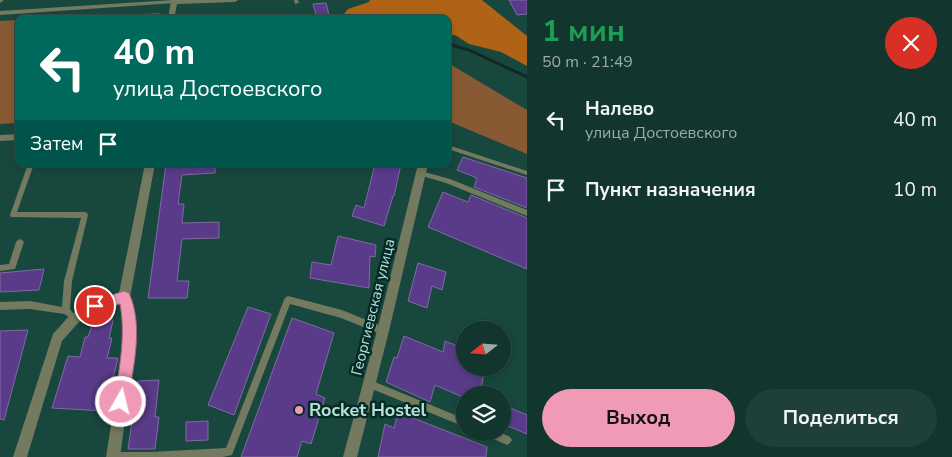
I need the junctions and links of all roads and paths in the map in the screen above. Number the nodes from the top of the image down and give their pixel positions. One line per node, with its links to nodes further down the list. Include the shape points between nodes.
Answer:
1 (235, 0): 2 (street)
2 (174, 1): 3 (street); 5 (street)
3 (138, 2): 4 (street)
4 (0, 13)
5 (172, 15)
6 (15, 137): 7 (street)
7 (0, 138)
8 (451, 148): 12 (lane)
9 (30, 167): 18 (lane, via 13,215 85,215 68,281)
10 (149, 167): 16 (street)
11 (422, 168): 13 (lane); 19 (street, Георгиевская улица)
12 (527, 173)
13 (527, 213)
14 (20, 242): 15 (lane, via 12,267)
15 (0, 268)
16 (124, 297): 18 (street); 23 (street, via 129,320 129,347)
17 (0, 306): 18 (lane, via 30,305)
18 (70, 315): 22 (street, via 57,338)
19 (384, 331): 20 (street, Георгиевская улица); 23 (lane, via 342,314 288,300 229,452)
20 (370, 384): 21 (lane); 24 (street, Георгиевская улица)
21 (456, 419)
22 (20, 457)
23 (113, 457)
24 (350, 457)

